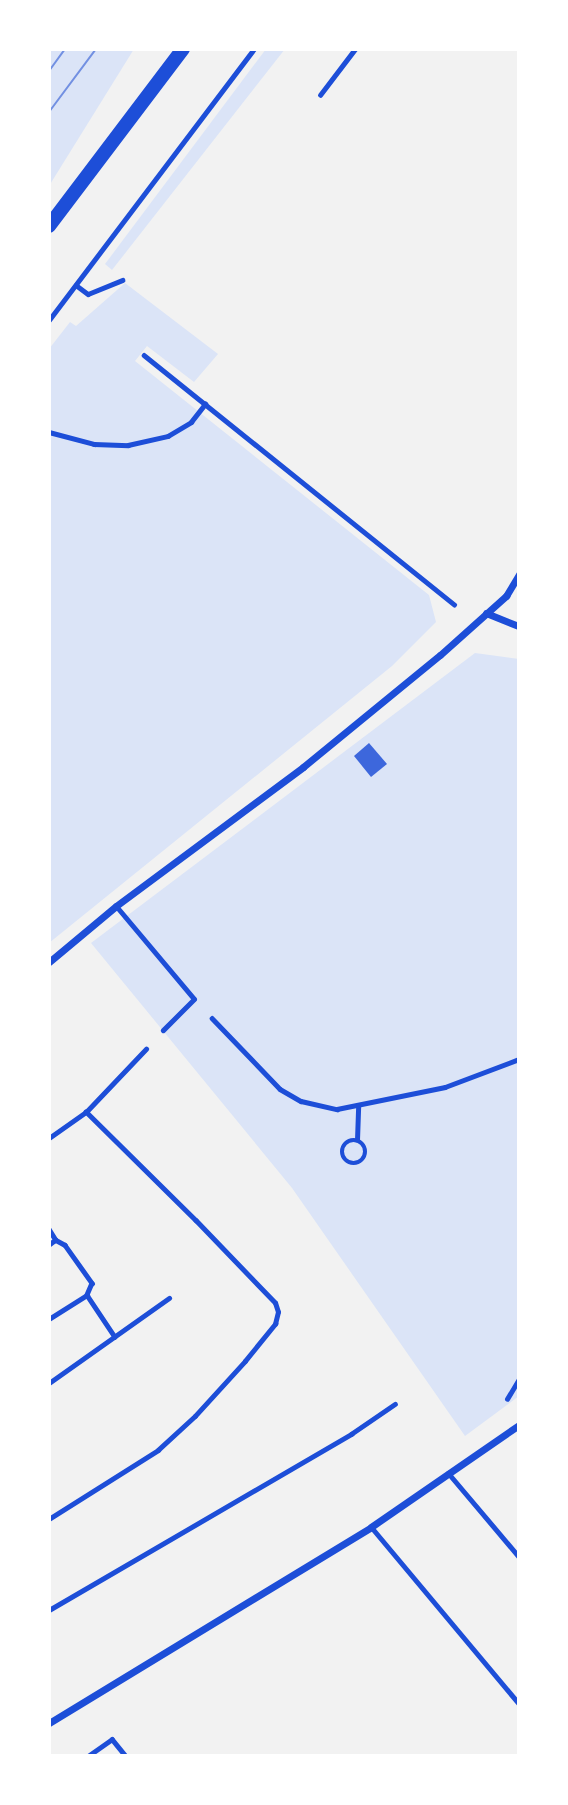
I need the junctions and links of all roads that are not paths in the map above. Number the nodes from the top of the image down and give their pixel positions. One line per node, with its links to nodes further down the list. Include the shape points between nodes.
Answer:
1 (183, 49): 2 (main road)
2 (49, 226)
3 (519, 574): 4 (street, via 506,596)
4 (486, 613): 5 (street); 6 (street, via 303,767)
5 (519, 626)
6 (116, 906): 7 (street); 8 (lane, via 194,999)
7 (49, 962)
8 (163, 1030)
9 (519, 1425): 10 (street)
10 (448, 1473): 11 (street); 12 (lane)
11 (371, 1527): 13 (lane); 14 (street)
12 (519, 1557)
13 (519, 1704)
14 (49, 1723)

